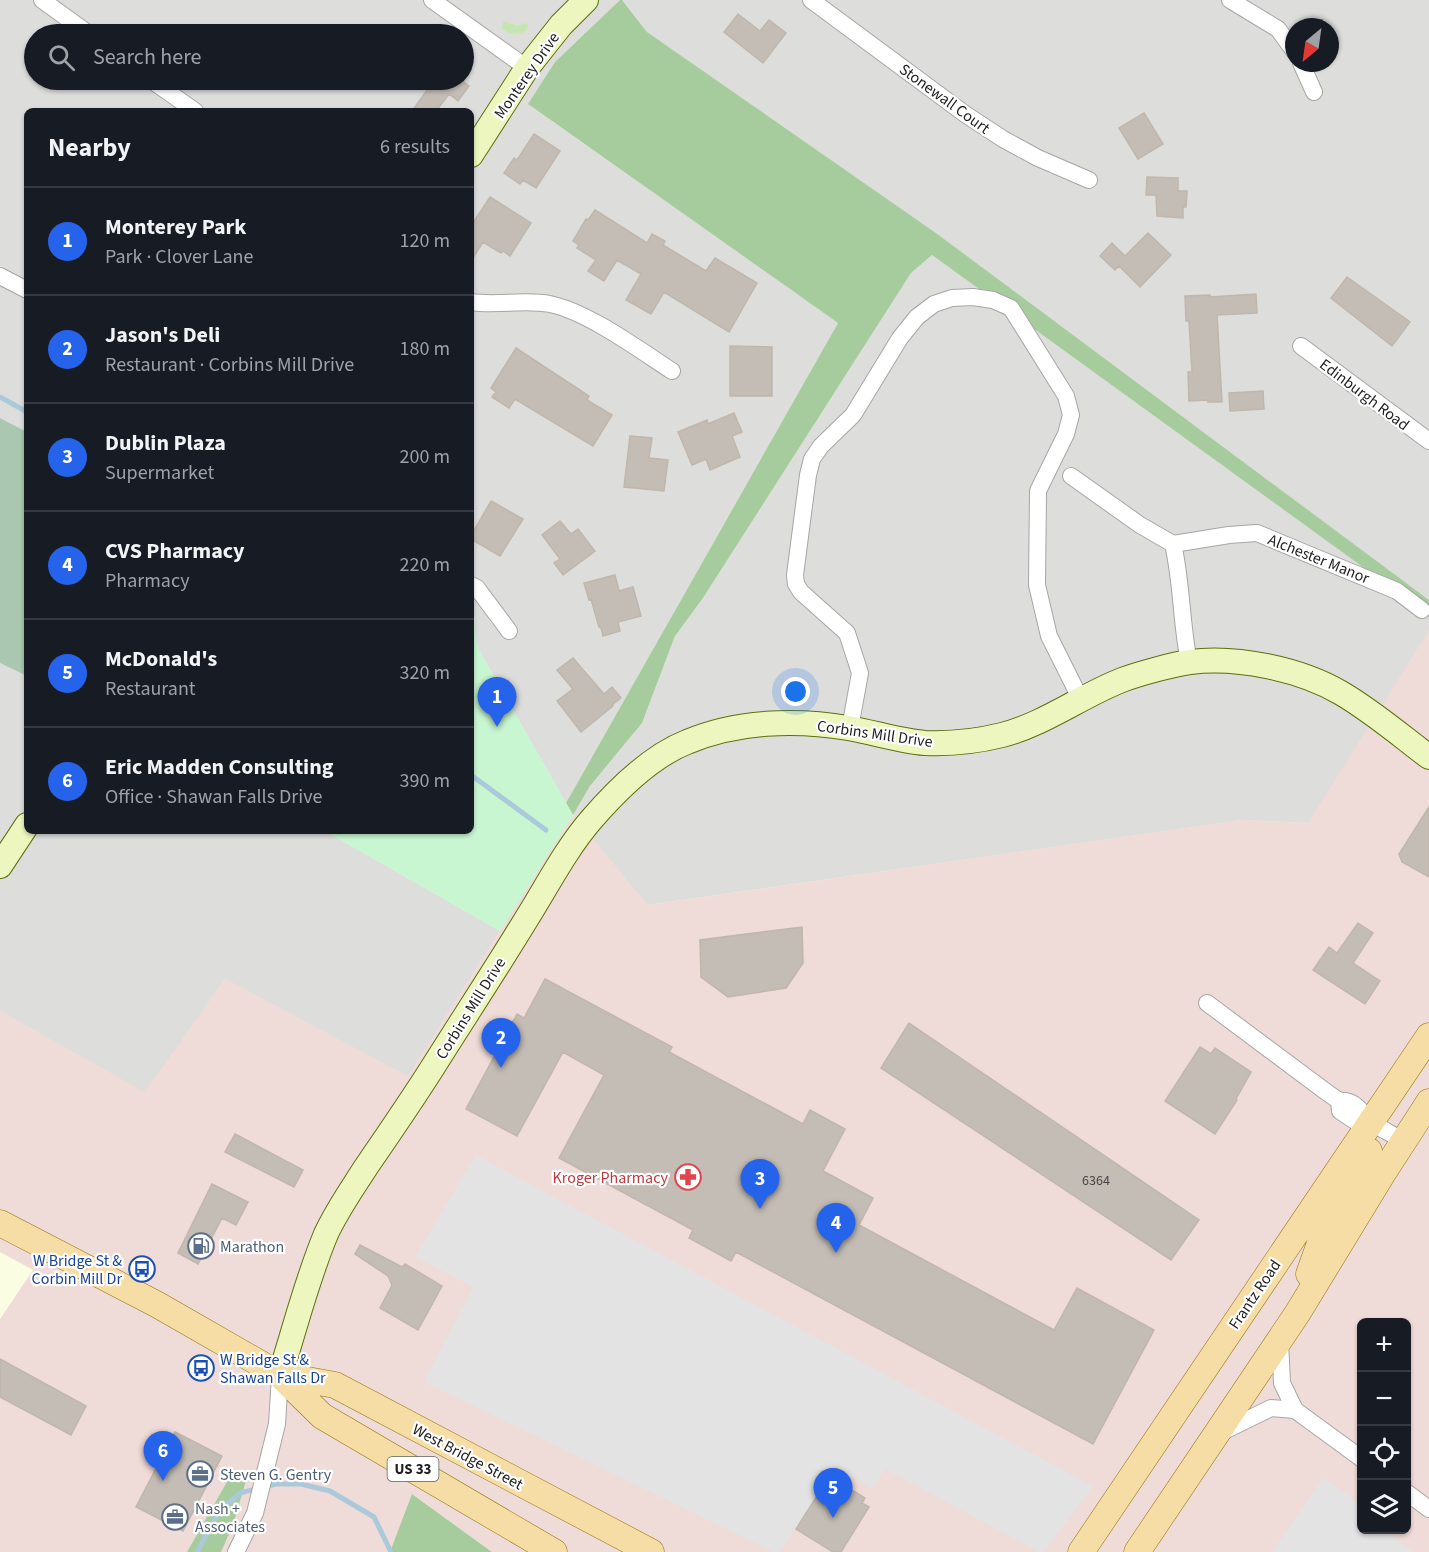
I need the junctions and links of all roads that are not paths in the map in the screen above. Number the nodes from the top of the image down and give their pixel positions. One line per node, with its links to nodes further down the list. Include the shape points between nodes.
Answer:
1 (42, 0): 6 (street)
2 (432, 0): 7 (street)
3 (586, 0): 10 (street, Monterey Drive)
4 (811, 0): 16 (street, Stonewall Court, via 1003,140)
5 (1230, 0): 9 (street, via 1278,29)
6 (75, 24)
7 (466, 24)
8 (474, 30): 10 (street)
9 (1285, 39)
10 (527, 68): 15 (street, Monterey Drive)
11 (1304, 72): 13 (street)
12 (165, 90): 14 (street)
13 (1314, 92)
14 (191, 108)
15 (474, 150)
16 (1089, 180)
17 (0, 276): 18 (street)
18 (24, 288)
19 (474, 303): 21 (street, via 532,302 567,308)
20 (1301, 346): 22 (street, Edinburgh Road)
21 (672, 371)
22 (1429, 441)
23 (1071, 476): 24 (street)
24 (1173, 544): 26 (street, Alchester Manor, via 1257,533 1397,591); 28 (street)
25 (474, 586): 27 (street)
26 (1422, 610)
27 (509, 631)
28 (1189, 662): 29 (street, Corbins Mill Drive, via 1123,679); 31 (street, Corbins Mill Drive, via 1256,664 1320,683 1360,705)
29 (1082, 700): 30 (street, Corbins Mill Drive, via 1006,734 978,740 924,743); 30 (street, via 1049,636 1037,585 1038,491 1066,434 1071,415 1066,396 1011,308 993,300 952,298 934,304 917,317 852,415 812,459 808,475 796,584 847,633 860,673)
30 (850, 728): 43 (street, Corbins Mill Drive, via 761,723 686,742 624,784 589,822 342,1204 313,1269)
31 (1429, 757)
32 (24, 830): 33 (street)
33 (0, 866)
34 (1207, 1003): 38 (street, via 1339,1101 1347,1100 1363,1110)
35 (1429, 1036): 38 (main road, Frantz Road)
36 (1429, 1058): 39 (main road, via 1397,1111)
37 (1429, 1102): 39 (main road)
38 (1371, 1122): 39 (street); 41 (main road, via 1373,1143 1326,1226); 52 (main road, Frantz Road)
39 (1404, 1141): 41 (main road)
40 (0, 1223): 43 (main road, West Bridge Street / US 33, via 158,1305)
41 (1297, 1314): 42 (main road)
42 (1280, 1340): 44 (street, via 1282,1383); 45 (main road)
43 (280, 1375): 49 (street, via 277,1424 268,1462 255,1513); 50 (main road, West Bridge Street / US 33, via 322,1416); 51 (main road, West Bridge Street / US 33, via 335,1385)
44 (1295, 1410): 45 (street, via 1271,1408); 46 (street)
45 (1216, 1435): 53 (main road)
46 (1357, 1455)
47 (1411, 1495): 48 (street)
48 (1429, 1509)
49 (236, 1552)
50 (554, 1552)
51 (651, 1552)
52 (1081, 1552)
53 (1137, 1552)

